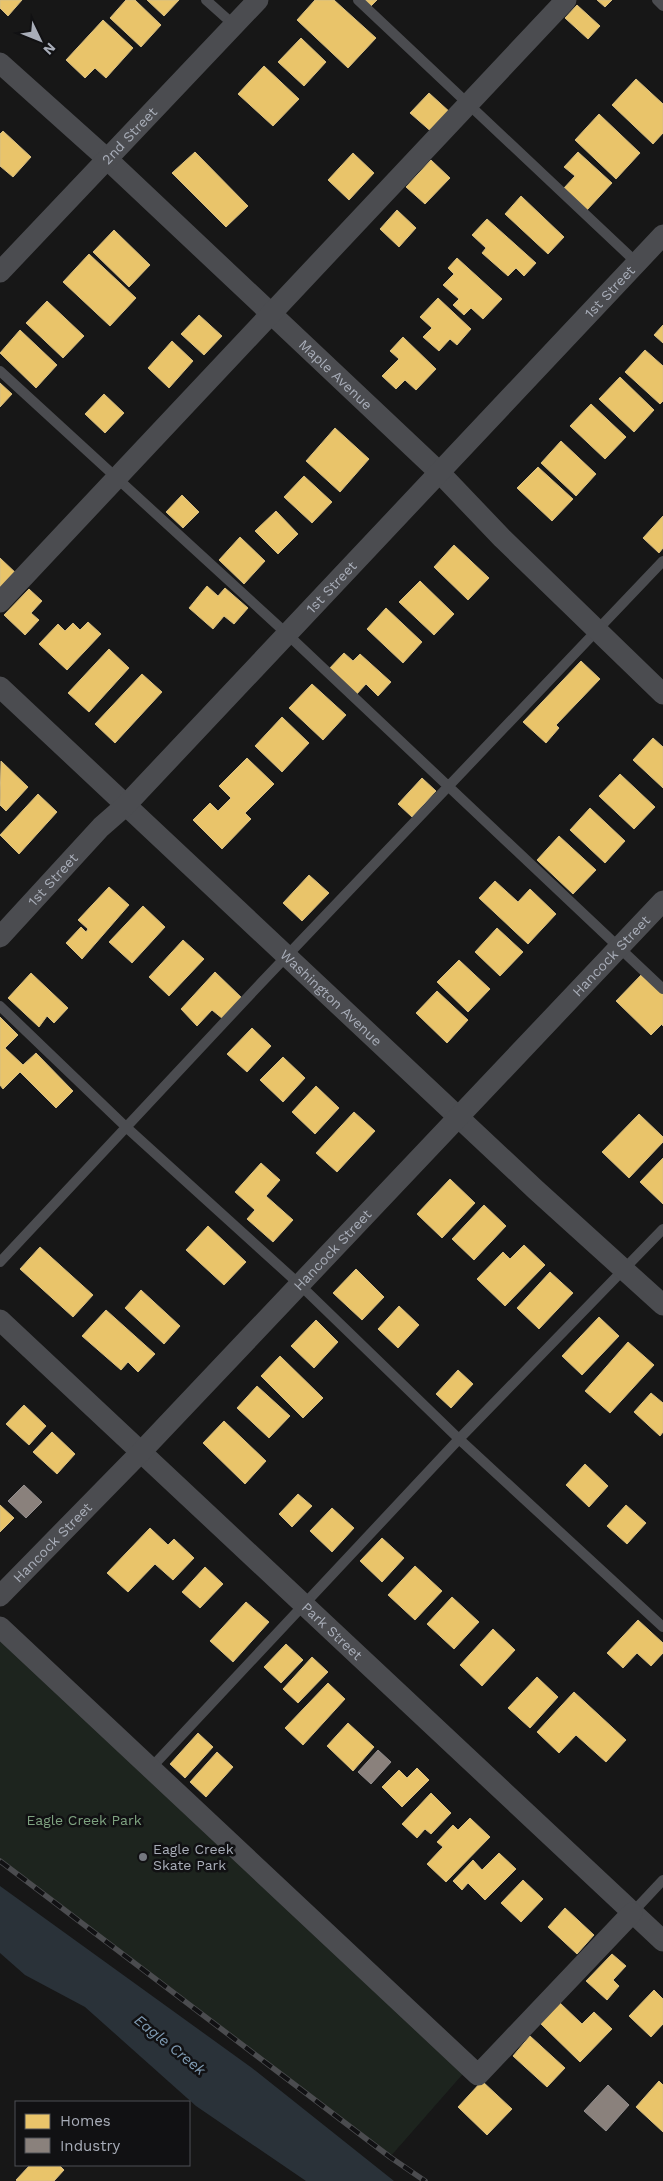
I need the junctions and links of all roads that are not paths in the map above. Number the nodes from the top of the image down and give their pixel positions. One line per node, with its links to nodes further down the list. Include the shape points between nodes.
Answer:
1 (206, 0): 7 (lane)
2 (258, 0): 7 (street, 2nd Street)
3 (358, 0): 9 (lane)
4 (566, 0): 9 (street)
5 (657, 0): 6 (lane)
6 (663, 6)
7 (234, 25): 10 (street, 2nd Street)
8 (0, 63): 10 (street, Maple Avenue)
9 (469, 103): 12 (lane); 14 (street)
10 (106, 158): 13 (street, 2nd Street); 14 (street, Maple Avenue)
11 (663, 236): 12 (street, 1st Street)
12 (637, 263): 16 (street, 1st Street)
13 (0, 272)
14 (271, 315): 16 (street, Maple Avenue); 17 (street)
15 (0, 371): 17 (lane)
16 (439, 472): 20 (street, Maple Avenue); 21 (street, 1st Street)
17 (118, 478): 19 (street); 21 (lane)
18 (663, 561): 20 (lane)
19 (0, 602)
20 (598, 630): 23 (street, Maple Avenue); 24 (lane)
21 (287, 634): 24 (lane); 25 (street, 1st Street)
22 (0, 687): 25 (street, Washington Avenue)
23 (663, 694)
24 (450, 786): 28 (lane); 29 (lane)
25 (126, 806): 27 (street, 1st Street, via 101,827); 29 (street, Washington Avenue)
26 (663, 901): 28 (street, Hancock Street)
27 (0, 937)
28 (619, 947): 30 (lane); 32 (street, Hancock Street)
29 (286, 956): 32 (street, Washington Avenue); 33 (lane)
30 (663, 989)
31 (0, 1006): 33 (lane)
32 (458, 1116): 36 (street, Washington Avenue); 37 (street, Hancock Street)
33 (126, 1127): 35 (lane); 37 (lane)
34 (663, 1229): 36 (lane)
35 (0, 1262)
36 (624, 1270): 38 (street, Washington Avenue); 40 (lane)
37 (300, 1284): 40 (lane); 41 (street, Hancock Street)
38 (663, 1305)
39 (0, 1320): 41 (street, Park Street)
40 (459, 1439): 43 (lane); 45 (lane)
41 (141, 1452): 42 (street, Hancock Street); 43 (street, Park Street)
42 (0, 1596)
43 (305, 1604): 46 (lane); 48 (street, Park Street)
44 (0, 1627): 46 (street)
45 (663, 1627)
46 (150, 1769): 48 (street, via 478,2075)
47 (663, 1880): 48 (lane)
48 (632, 1914): 49 (street, Park Street)
49 (663, 1941)

